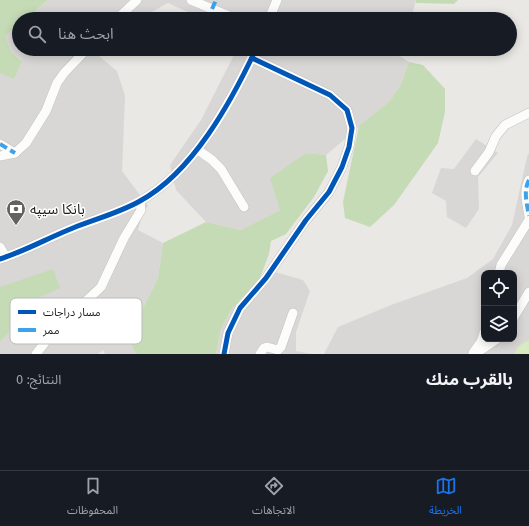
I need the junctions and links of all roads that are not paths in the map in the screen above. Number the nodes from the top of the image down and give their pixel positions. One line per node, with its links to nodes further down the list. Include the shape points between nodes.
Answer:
1 (137, 0): 6 (street)
2 (191, 0): 5 (street)
3 (216, 0): 5 (street)
4 (277, 0): 8 (street)
5 (212, 9): 7 (street)
6 (124, 12)
7 (219, 12)
8 (272, 12)
9 (80, 56): 14 (street, via 57,83 40,123)
10 (252, 58): 13 (street); 33 (street, via 330,95 347,110 352,128 342,167 329,192 306,220 266,278 240,308 228,333)
11 (529, 113): 16 (street, via 505,125 496,136 490,152)
12 (0, 144): 14 (street)
13 (198, 150): 18 (street, via 184,166); 19 (street, via 221,169)
14 (15, 154): 15 (street)
15 (0, 156)
16 (475, 171)
17 (529, 180): 20 (street, via 526,193)
18 (140, 201): 23 (street); 26 (street, via 138,215 101,287)
19 (244, 207)
20 (529, 216)
21 (529, 220): 24 (street)
22 (0, 247): 23 (street)
23 (3, 258)
24 (500, 270)
25 (529, 292): 27 (street)
26 (89, 298)
27 (517, 312)
28 (293, 313): 34 (street, via 281,347 278,350 264,348)
29 (481, 342): 35 (street)
30 (493, 342): 35 (street)
31 (44, 344): 32 (street)
32 (36, 354)
33 (224, 354)
34 (260, 354)
35 (474, 354)

